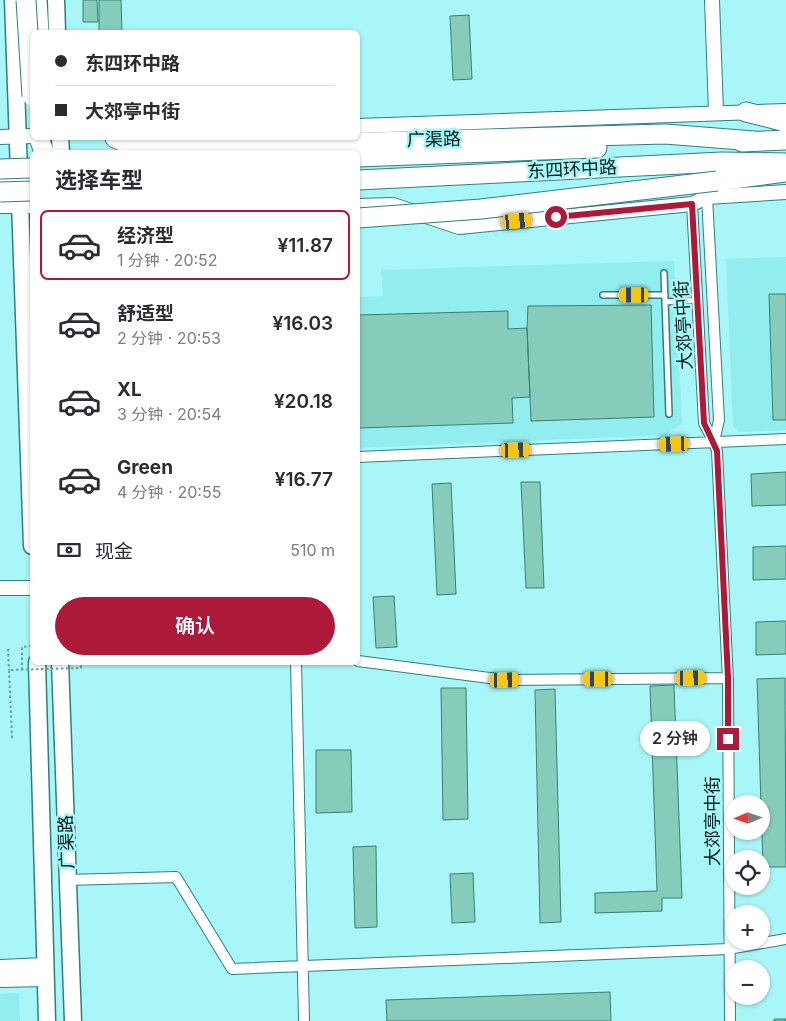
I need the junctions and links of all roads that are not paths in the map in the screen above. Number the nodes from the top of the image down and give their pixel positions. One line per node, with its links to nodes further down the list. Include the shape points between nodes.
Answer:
1 (13, 0): 6 (main road)
2 (28, 0): 9 (main road); 10 (highway, bridge)
3 (37, 0): 7 (highway)
4 (56, 0): 8 (main road)
5 (712, 0): 13 (main road)
6 (14, 26): 11 (main road, via 25,43); 17 (main road)
7 (39, 30)
8 (57, 30)
9 (30, 35)
10 (30, 48)
11 (30, 62)
12 (786, 110): 14 (main road)
13 (716, 112): 14 (main road); 16 (main road)
14 (746, 112): 15 (highway)
15 (786, 122)
16 (360, 126)
17 (30, 130)
18 (0, 137): 19 (main road)
19 (30, 137)
20 (31, 140): 31 (main road)
21 (34, 140): 25 (highway)
22 (120, 140): 24 (highway, 广渠路, via 188,147 665,134)
23 (786, 140): 24 (highway, 东四环中路)
24 (754, 141): 26 (highway, 东四环中路)
25 (42, 150)
26 (360, 157)
27 (786, 162): 33 (highway, 东四环中路, via 722,162)
28 (0, 163): 31 (main road)
29 (0, 169): 31 (highway, bridge)
30 (786, 172): 41 (highway, bridge, via 481,209)
31 (28, 173): 32 (main road); 34 (highway, bridge); 39 (main road)
32 (0, 179)
33 (360, 180)
34 (0, 192)
35 (786, 192): 36 (main road)
36 (707, 197): 37 (main road); 50 (street, 大郊亭中街, via 719,420)
37 (692, 204): 40 (main road, via 459,227 392,205); 45 (street, 大郊亭中街)
38 (0, 206): 39 (main road)
39 (26, 206): 48 (main road)
40 (360, 206)
41 (360, 218)
42 (664, 273): 44 (lane)
43 (603, 295): 44 (lane)
44 (665, 295): 46 (lane)
45 (698, 300): 46 (lane); 50 (street, 大郊亭中街, via 704,423)
46 (665, 302): 47 (lane)
47 (669, 414)
48 (30, 433)
49 (786, 439): 50 (street)
50 (714, 442): 51 (street); 58 (street, 大郊亭中街)
51 (360, 456)
52 (0, 588): 53 (main road)
53 (30, 588)
54 (360, 661): 58 (street, via 505,680)
55 (60, 665): 59 (main road, 广渠路)
56 (296, 665): 65 (street, via 302,860)
57 (29, 666): 67 (main road, 广渠路)
58 (728, 678): 60 (street, 大郊亭中街)
59 (67, 880): 65 (street, via 176,877 232,969); 70 (main road, 广渠路)
60 (728, 905)
61 (786, 939): 62 (street)
62 (770, 942)
63 (725, 949): 65 (street)
64 (728, 950): 72 (street, 大郊亭中街)
65 (301, 966): 71 (street)
66 (0, 967): 67 (main road)
67 (45, 972): 68 (main road); 69 (main road, 广渠路)
68 (0, 980)
69 (47, 1021)
70 (73, 1021)
71 (304, 1021)
72 (730, 1021)

